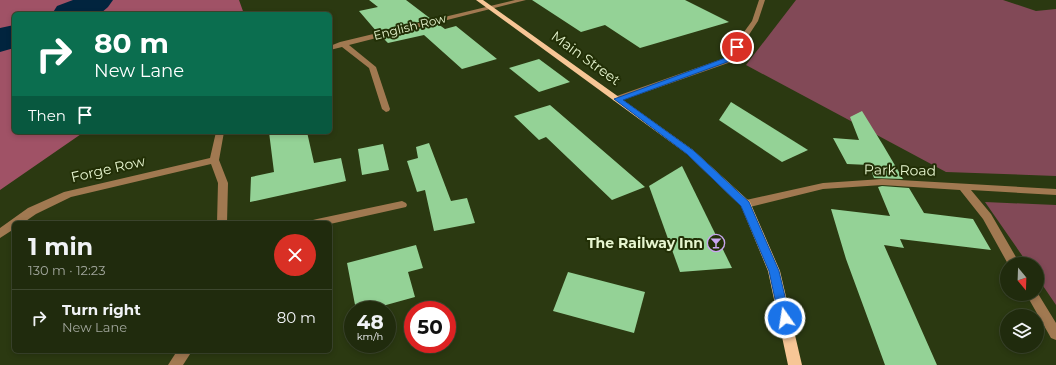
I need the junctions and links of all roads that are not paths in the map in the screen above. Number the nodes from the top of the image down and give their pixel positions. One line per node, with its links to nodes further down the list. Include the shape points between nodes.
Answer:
1 (479, 0): 4 (main road, Main Street)
2 (523, 0): 4 (street, English Row)
3 (762, 0): 7 (street, via 755,21 728,60)
4 (490, 8): 5 (street, English Row); 7 (main road, Main Street)
5 (343, 44): 6 (street, English Row); 8 (street, via 372,67)
6 (332, 47)
7 (617, 99): 13 (main road, Main Street, via 690,152)
8 (386, 109)
9 (220, 134): 10 (street)
10 (214, 160): 15 (street, Forge Row, via 68,194 32,211); 16 (street, via 223,183)
11 (962, 186): 12 (street, Park Road); 13 (street, Park Road, via 882,182 823,186); 20 (street, via 987,217)
12 (1056, 192)
13 (746, 204): 25 (main road, Main Street, via 774,271)
14 (402, 205): 17 (street)
15 (18, 221)
16 (222, 221)
17 (326, 221)
18 (12, 225): 19 (street, Forge Row)
19 (0, 234)
20 (1010, 257)
21 (1036, 301): 22 (street)
22 (1056, 334)
23 (184, 353): 24 (street)
24 (175, 365)
25 (795, 365)

